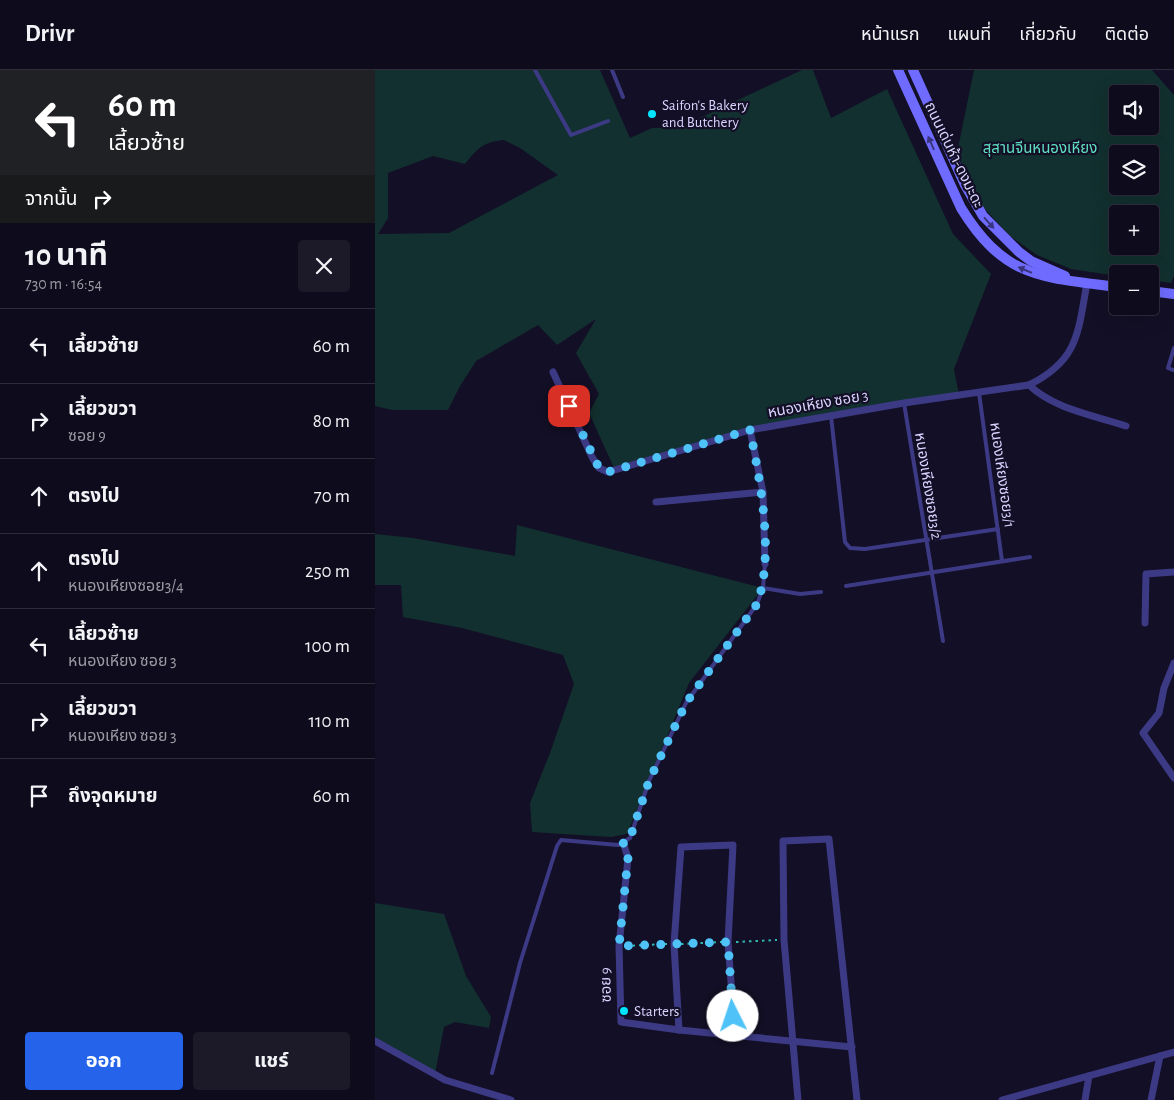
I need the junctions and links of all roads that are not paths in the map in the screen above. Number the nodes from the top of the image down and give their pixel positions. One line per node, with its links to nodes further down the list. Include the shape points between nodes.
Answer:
1 (535, 70): 6 (lane, via 571,135)
2 (612, 70): 5 (lane)
3 (898, 70): 8 (main road, ถนนเด่นห้า-ดงมะดะ, one-way to 3)
4 (913, 70): 7 (main road, ถนนเด่นห้า-ดงมะดะ)
5 (623, 97)
6 (608, 121)
7 (973, 200): 8 (main road); 9 (main road, ถนนเด่นห้า-ดงมะดะ, one-way to 9, via 983,216 1019,252)
8 (961, 208): 9 (main road, ถนนเด่นห้า-ดงมะดะ, one-way to 8, via 1047,277 1009,262 990,247)
9 (1073, 280): 10 (main road, ถนนเด่นห้า-ดงมะดะ)
10 (1087, 283): 11 (main road, ถนนเด่นห้า-ดงมะดะ); 17 (street, หนองเหียง ซอย 3, via 1078,336 1071,349 1047,376)
11 (1109, 286)
12 (1159, 292): 13 (main road)
13 (1174, 294)
14 (1174, 348): 15 (lane, via 1168,368)
15 (1173, 370)
16 (553, 372): 22 (street, หนองเหียง ซอย 3, via 592,457 605,472)
17 (1029, 385): 18 (street, หนองเหียง ซอย 3); 21 (street, via 1041,397 1058,405)
18 (979, 391): 19 (street, หนองเหียง ซอย 3); 25 (lane, หนองเหียงซอย3/1)
19 (904, 403): 20 (street, หนองเหียง ซอย 3); 26 (lane, หนองเหียงซอย3/2)
20 (831, 416): 22 (street, หนองเหียง ซอย 3); 26 (lane, via 847,546 865,549)
21 (1126, 426)
22 (750, 430): 23 (street)
23 (763, 492): 24 (street); 29 (street)
24 (656, 502)
25 (998, 529): 26 (lane); 28 (lane, หนองเหียงซอย3/1)
26 (925, 541): 30 (lane, หนองเหียงซอย3/2)
27 (1030, 557): 28 (lane)
28 (1002, 561): 30 (lane)
29 (765, 564): 33 (lane)
30 (931, 572): 32 (lane); 36 (lane, หนองเหียงซอย3/2)
31 (1174, 572): 35 (street, via 1146,574)
32 (846, 586)
33 (763, 588): 34 (lane, via 801,594); 39 (lane, via 757,604 686,703 649,781 630,838)
34 (821, 592)
35 (1145, 623)
36 (943, 641)
37 (1174, 663): 38 (street, via 1159,713 1143,733)
38 (1174, 778)
39 (623, 842): 40 (street, ซอย 9, via 628,858 619,946 621,1022); 47 (lane, via 618,845 561,840 557,846 520,963)
40 (679, 1030): 41 (street); 41 (street, via 674,944 681,847 733,845 728,942)
41 (735, 1035): 42 (street)
42 (794, 1040): 44 (street); 44 (street, via 784,940 783,841 829,839); 51 (street)
43 (375, 1041): 50 (street, via 445,1080)
44 (852, 1047): 52 (street)
45 (1174, 1052): 46 (street)
46 (1160, 1056): 48 (street); 55 (street)
47 (492, 1073)
48 (1089, 1076): 49 (street); 54 (street)
49 (1023, 1097): 53 (street)
50 (511, 1100)
51 (798, 1100)
52 (857, 1100)
53 (1003, 1100)
54 (1085, 1100)
55 (1151, 1100)

